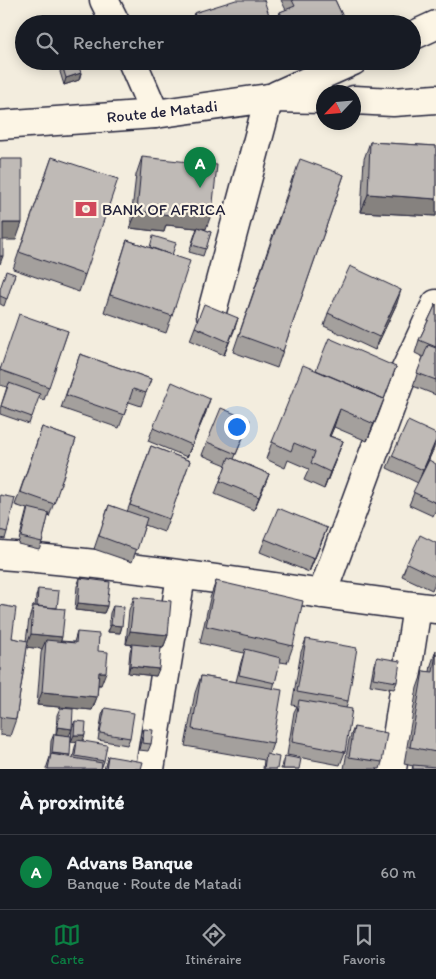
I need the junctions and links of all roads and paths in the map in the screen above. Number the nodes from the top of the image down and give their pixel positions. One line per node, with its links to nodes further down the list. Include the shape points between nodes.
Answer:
1 (104, 0): 2 (main road)
2 (112, 15)
3 (436, 25): 4 (main road)
4 (421, 32)
5 (136, 70): 11 (main road)
6 (333, 70): 7 (main road)
7 (269, 98): 8 (main road, Route de Matadi); 11 (main road, Route de Matadi); 14 (main road)
8 (316, 99)
9 (436, 99): 10 (main road)
10 (361, 100)
11 (155, 114): 12 (main road, Route de Matadi)
12 (0, 125)
13 (436, 304): 17 (main road, via 399,384)
14 (212, 314)
15 (0, 555): 16 (main road)
16 (181, 576): 17 (main road, via 265,584); 19 (main road)
17 (322, 594): 18 (main road)
18 (427, 608): 20 (main road)
19 (150, 769)
20 (392, 769)

